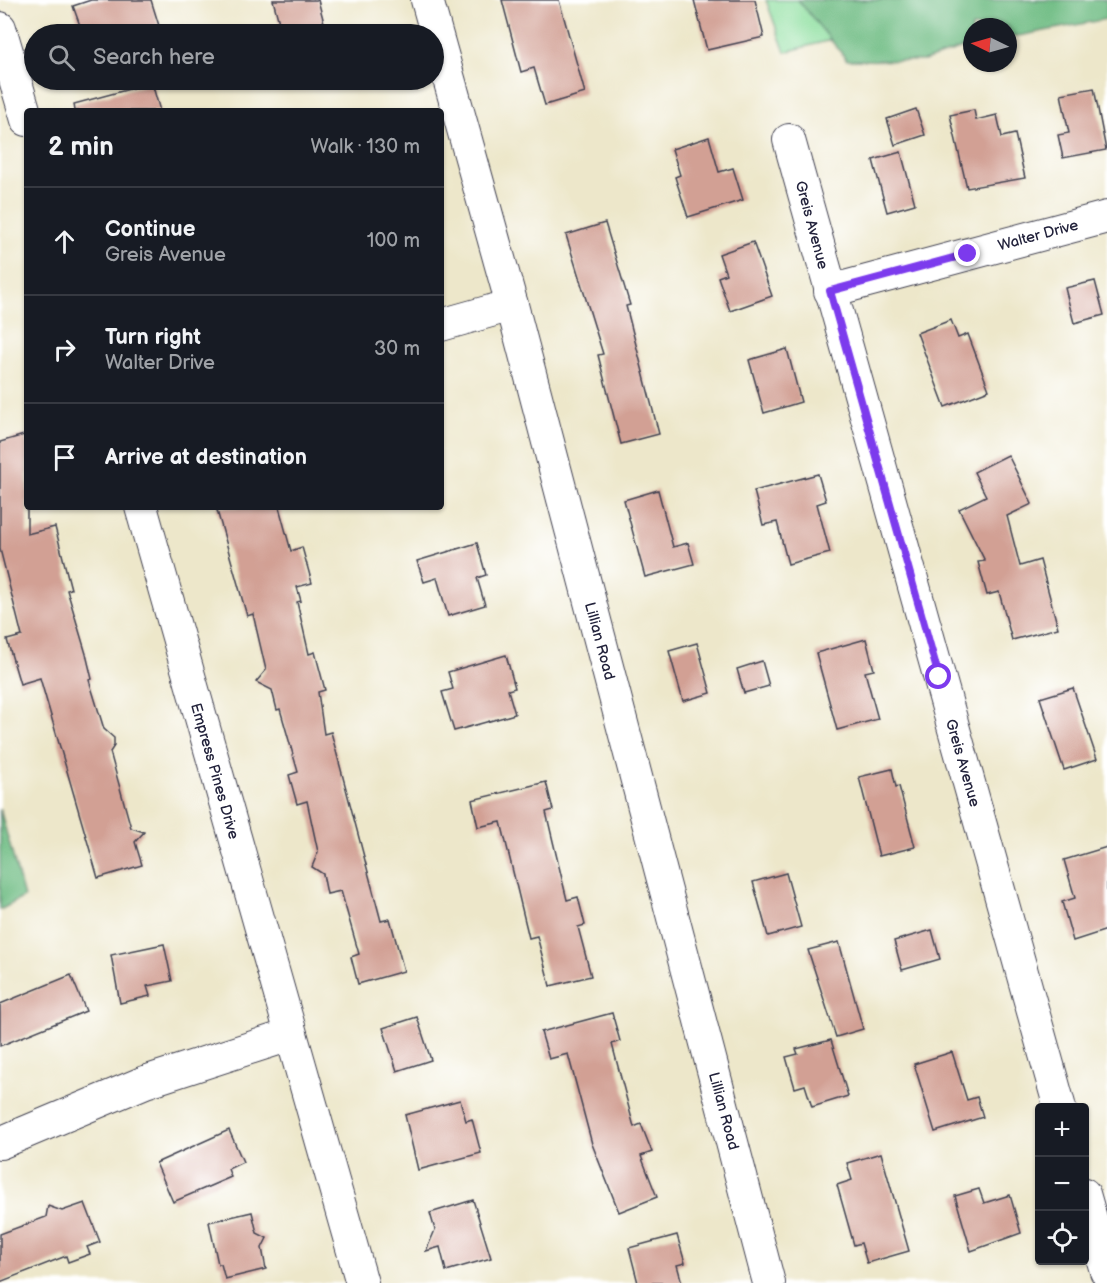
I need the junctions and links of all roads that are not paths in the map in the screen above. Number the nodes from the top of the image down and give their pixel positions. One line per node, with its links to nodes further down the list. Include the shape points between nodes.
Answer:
1 (427, 0): 2 (street, Lillian Road)
2 (434, 24)
3 (0, 28): 4 (street)
4 (4, 59): 6 (street)
5 (444, 61): 10 (street, Lillian Road)
6 (24, 112)
7 (789, 140): 9 (street, Greis Avenue)
8 (1107, 217): 9 (street, Walter Drive)
9 (830, 291): 14 (street, Greis Avenue)
10 (512, 305): 11 (street); 19 (street, Lillian Road)
11 (444, 324)
12 (142, 510): 13 (street, Empress Pines Drive)
13 (290, 1035): 15 (street, via 145,1082); 18 (street, Empress Pines Drive)
14 (1059, 1103)
15 (0, 1143)
16 (1089, 1211): 17 (street)
17 (1107, 1270): 20 (street)
18 (362, 1283)
19 (769, 1283)
20 (1098, 1283)

